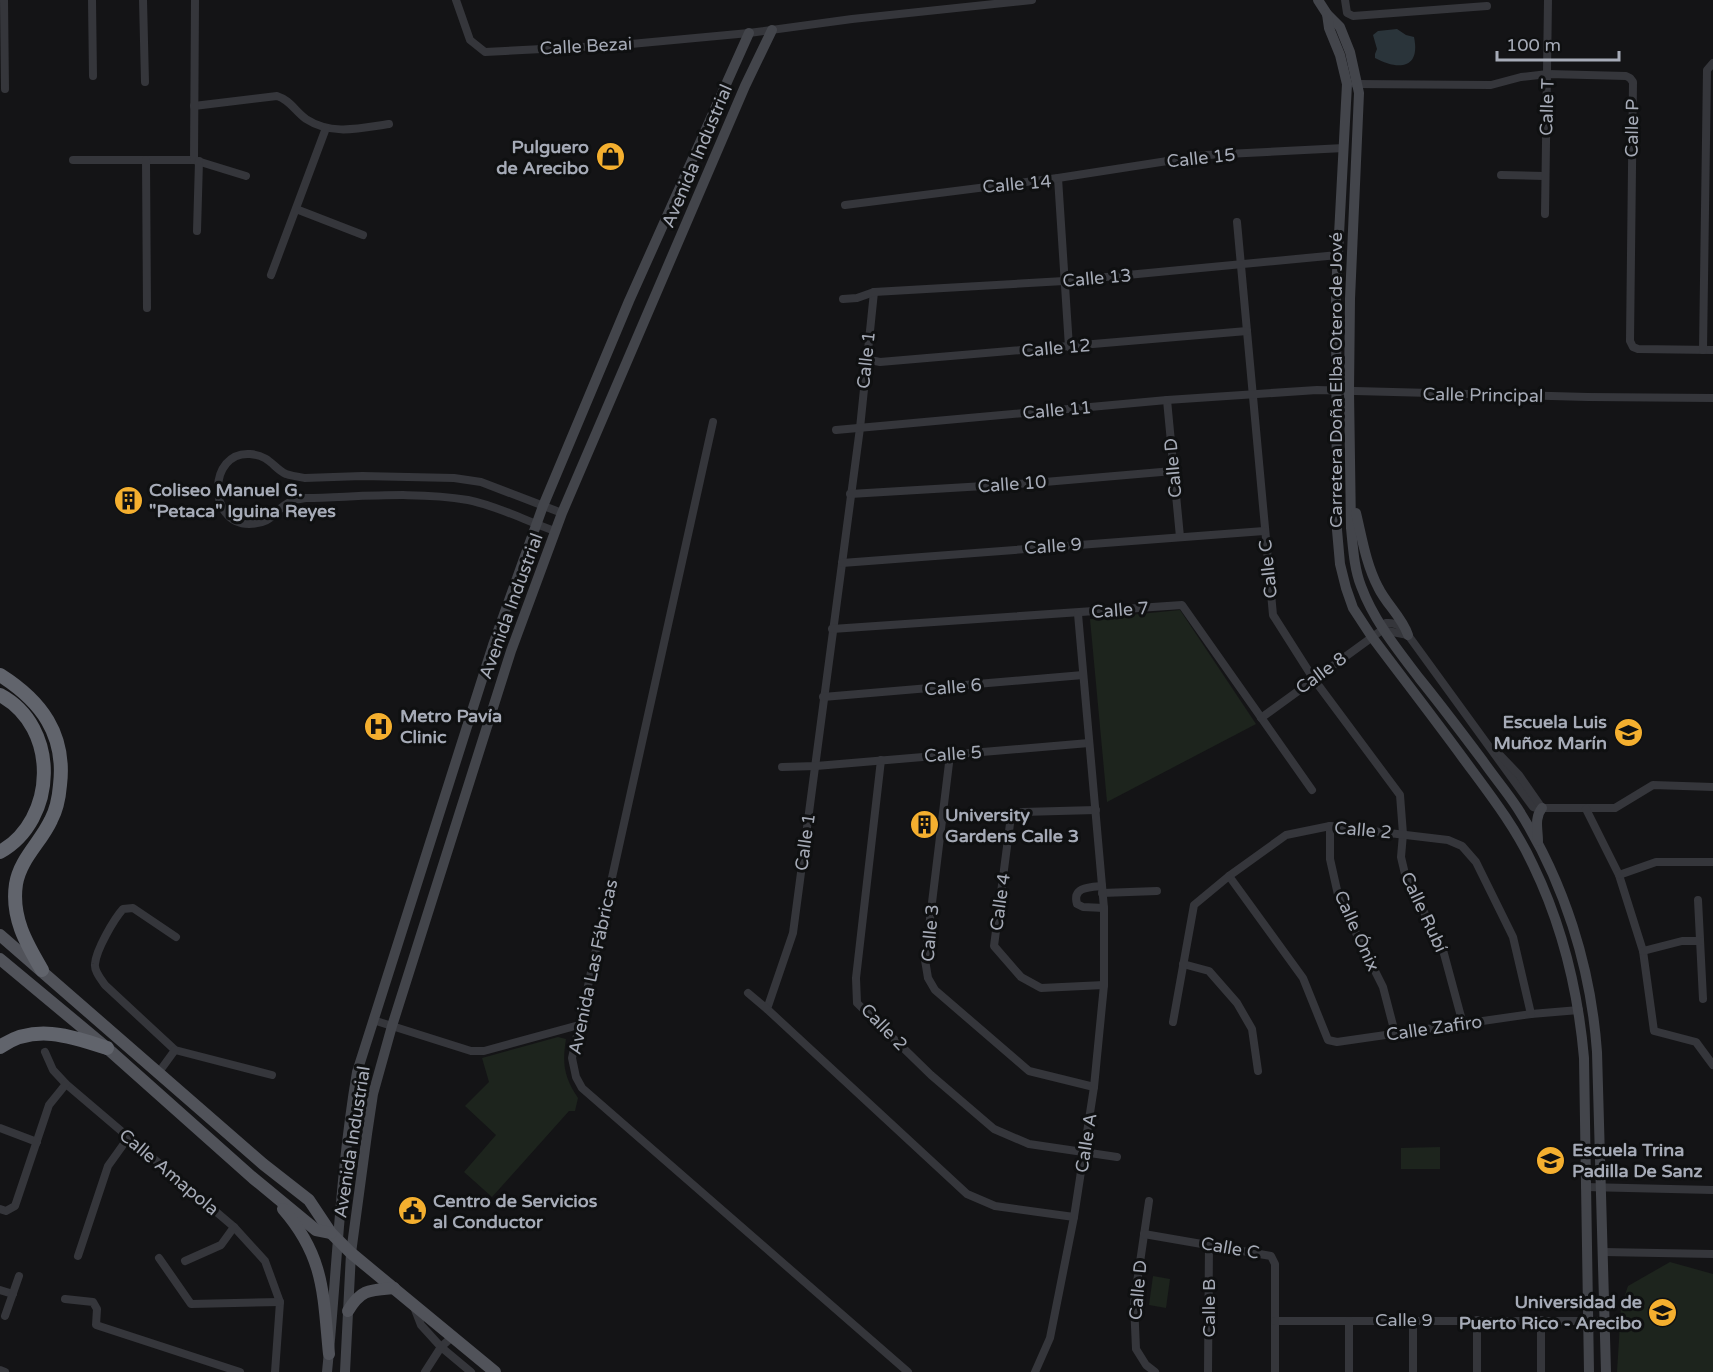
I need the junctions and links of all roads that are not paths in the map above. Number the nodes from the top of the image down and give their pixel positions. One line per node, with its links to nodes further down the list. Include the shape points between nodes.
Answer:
1 (4, 0): 20 (street)
2 (92, 0): 15 (street)
3 (143, 0): 17 (street)
4 (195, 0): 21 (street)
5 (456, 0): 12 (street, Calle Bezai, via 470,40 485,52)
6 (1032, 0): 11 (street, Calle Bezai)
7 (1318, 0): 18 (street, Carretera Doña Elba Otero de Jové)
8 (1345, 0): 10 (street, via 1347,13 1353,16)
9 (1548, 0): 14 (street, Calle T)
10 (1487, 6)
11 (772, 30): 12 (street, Calle Bezai); 19 (street, Avenida Industrial)
12 (749, 33): 16 (street, Avenida Industrial)
13 (1713, 63): 49 (street, via 1707,70)
14 (1548, 74): 18 (street, Calle P, via 1491,85); 30 (street, Calle T); 49 (street, Calle P, via 1626,76 1633,82 1630,341 1638,349)
15 (93, 76)
16 (728, 78): 19 (street); 44 (street, Avenida Industrial)
17 (144, 82)
18 (1353, 84): 24 (street, Carretera Doña Elba Otero de Jové); 53 (street, Carretera Doña Elba Otero de Jové, via 1359,128)
19 (745, 86): 46 (street, Avenida Industrial)
20 (5, 89)
21 (194, 106): 23 (street, via 277,96); 27 (street)
22 (389, 124): 23 (street, via 343,130)
23 (326, 128): 33 (street)
24 (1344, 148): 31 (street, Calle 15, via 1206,155); 38 (street, Carretera Doña Elba Otero de Jové)
25 (73, 160): 26 (street)
26 (146, 160): 27 (street); 45 (street)
27 (196, 160): 29 (street); 36 (street)
28 (1501, 175): 30 (street)
29 (246, 176)
30 (1545, 176): 34 (street, Calle T)
31 (1059, 178): 32 (street, Calle 14); 41 (street, Calle 14)
32 (845, 205)
33 (296, 209): 37 (street); 40 (street)
34 (1545, 214)
35 (1237, 222): 39 (street, Calle C)
36 (197, 231)
37 (363, 235)
38 (1338, 255): 39 (street, Calle 13); 52 (street, Carretera Doña Elba Otero de Jové)
39 (1241, 265): 41 (street, Calle 13); 47 (street, Calle C)
40 (271, 275)
41 (1064, 281): 42 (street, Calle 13); 48 (street, Calle 14)
42 (874, 292): 43 (street, Calle 13); 51 (street, Calle 1)
43 (843, 299)
44 (629, 301): 46 (street); 63 (street, Avenida Industrial)
45 (147, 309)
46 (649, 311): 64 (street, Avenida Industrial)
47 (1247, 331): 48 (street, Calle 12); 54 (street, Calle C)
48 (1069, 347): 51 (street, Calle 12, via 880,362)
49 (1703, 350): 50 (street, Calle P)
50 (1713, 350)
51 (865, 359): 58 (street, Calle 1)
52 (1335, 389): 53 (street, Calle Principal); 54 (street, Calle Principal); 74 (street, Carretera Doña Elba Otero de Jové, via 1340,564 1353,608)
53 (1349, 391): 55 (street, Calle Principal); 62 (street, Carretera Doña Elba Otero de Jové)
54 (1254, 394): 56 (street, Calle 11); 67 (street, Calle C)
55 (1713, 398)
56 (1167, 400): 58 (street, Calle 11); 60 (street, Calle D)
57 (713, 422): 117 (street, Avenida Las Fábricas)
58 (860, 428): 59 (street, Calle 11); 61 (street, Calle 1)
59 (836, 430)
60 (1173, 471): 61 (street, Calle 10); 68 (street, Calle D)
61 (850, 494): 69 (street, Calle 1)
62 (1350, 500): 72 (street, Carretera Doña Elba Otero de Jové, via 1360,586); 73 (street, via 1378,587)
63 (543, 506): 64 (street); 65 (street, Avenida Industrial); 65 (street, via 481,482 454,478 304,478 248,454 232,459 217,484 223,510 233,520 246,524 272,518 292,501 306,498 426,496 470,501)
64 (562, 513): 66 (street, Avenida Industrial)
65 (536, 525): 66 (street); 115 (street, Avenida Industrial, via 493,645)
66 (555, 531): 119 (street, Avenida Industrial, via 511,651)
67 (1264, 531): 68 (street, Calle 9); 77 (street, Calle C, via 1273,615)
68 (1180, 537): 69 (street, Calle 9)
69 (842, 563): 71 (street, Calle 1)
70 (1078, 614): 71 (street, Calle 7); 76 (street, Calle A); 80 (street, Calle 7, via 1182,605)
71 (832, 629): 79 (street, Calle 1)
72 (1382, 630): 73 (street, via 1386,623 1394,622); 74 (street, Calle 8); 93 (street, Carretera Doña Elba Otero de Jové, via 1517,807)
73 (1408, 635): 88 (street, via 1490,746 1519,775)
74 (1372, 637): 77 (street, Calle 8); 113 (street, Carretera Doña Elba Otero de Jové, via 1499,807 1533,863 1568,954)
75 (0, 675): 108 (highway, via 40,708 60,753 61,778 54,814 16,883 20,929)
76 (1083, 675): 79 (street, Calle 6); 81 (street, Calle A)
77 (1313, 678): 80 (street, Calle 8); 92 (street, Calle C, via 1400,795)
78 (0, 695): 94 (highway, via 24,715 36,733 44,775 42,795 33,818 22,834)
79 (823, 697): 84 (street, Calle 1)
80 (1261, 718): 87 (street, Calle 7)
81 (1089, 742): 82 (street, Calle 5); 90 (street, Calle A)
82 (950, 755): 83 (street, Calle 5); 130 (street, Calle 3, via 925,960 928,978 935,990 1029,1071)
83 (881, 760): 84 (street, Calle 5); 134 (street, Calle 2, via 856,978 857,1003 994,1129 1029,1144)
84 (816, 766): 85 (street, Calle 5); 112 (street, Calle 1, via 793,933)
85 (782, 767)
86 (1713, 787): 89 (street, via 1653,785 1615,808)
87 (1312, 790)
88 (1542, 808): 89 (street); 93 (street, via 1537,821)
89 (1586, 809): 96 (street)
90 (1096, 810): 98 (street, Calle A); 109 (street, Calle 4, via 1022,812 1011,816 994,946 1021,977 1041,988)
91 (1330, 826): 92 (street, Calle 2); 97 (street, Calle 2, via 1286,835); 120 (street, Calle Ónix, via 1330,859 1340,899 1383,987)
92 (1403, 834): 114 (street, via 1448,840 1462,846 1476,861 1513,937); 118 (street, Calle Rubí, via 1401,857 1405,874 1443,950)
93 (1538, 842): 138 (street, Carretera Doña Elba Otero de Jové, via 1563,897 1586,971 1595,1021)
94 (0, 852)
95 (1713, 862): 96 (street, via 1656,862)
96 (1619, 875): 105 (street)
97 (1229, 876): 107 (street, via 1194,905); 120 (street, Calle Zafiro, via 1303,978 1328,1040)
98 (1102, 890): 99 (street); 101 (street, Calle A); 101 (street, via 1083,888 1076,899 1083,907)
99 (1157, 891)
100 (1698, 900): 104 (street)
101 (1104, 908): 109 (street, Calle A)
102 (0, 935): 108 (main road)
103 (176, 937): 123 (street, via 132,908 123,909 112,921 94,964 105,985)
104 (1700, 941): 105 (street, via 1682,941); 111 (street)
105 (1643, 951): 125 (street, via 1654,1031 1696,1042)
106 (0, 959): 122 (main road)
107 (1183, 964): 116 (street); 126 (street, via 1209,971 1237,1003 1252,1029)
108 (42, 970): 127 (main road)
109 (1104, 985): 130 (street, Calle A)
110 (748, 993): 112 (street)
111 (1702, 999)
112 (767, 1009): 142 (street, via 967,1194 995,1206)
113 (1579, 1010): 114 (street, Calle Zafiro); 137 (street, Carretera Doña Elba Otero de Jové, via 1584,1058)
114 (1531, 1014): 118 (street, Calle Zafiro)
115 (374, 1020): 119 (street); 145 (street, Avenida Industrial, via 357,1072)
116 (1173, 1022)
117 (579, 1024): 119 (street, via 484,1051); 182 (street, Avenida Las Fábricas, via 572,1058 582,1088)
118 (1463, 1024): 120 (street, Calle Zafiro)
119 (392, 1026): 149 (street, Avenida Industrial, via 373,1094)
120 (1395, 1034)
121 (0, 1047): 122 (highway, via 37,1033 64,1035)
122 (107, 1048): 136 (main road)
123 (175, 1050): 127 (street); 128 (street)
124 (45, 1052): 129 (street, Calle Amapola, via 53,1071)
125 (1713, 1065)
126 (1258, 1071)
127 (159, 1072): 145 (main road, via 309,1200)
128 (272, 1075)
129 (66, 1084): 132 (street, Calle Amapola); 133 (street, via 49,1105)
130 (1094, 1087): 134 (street, Calle A)
131 (0, 1128): 133 (street)
132 (128, 1138): 143 (street, Calle Amapola); 151 (street, via 108,1166)
133 (37, 1142): 141 (street, via 15,1206 6,1211)
134 (1084, 1152): 135 (street); 142 (street, Calle A)
135 (1117, 1156)
136 (253, 1178): 145 (main road, via 316,1230); 172 (main road, via 285,1211 309,1245 321,1277)
137 (1586, 1187): 138 (street); 146 (street, Carretera Doña Elba Otero de Jové)
138 (1601, 1187): 139 (street); 148 (street, Carretera Doña Elba Otero de Jové)
139 (1713, 1190)
140 (1149, 1201): 144 (street, Calle D)
141 (0, 1209)
142 (1074, 1217): 183 (street, Calle A, via 1050,1338)
143 (234, 1227): 153 (street, via 221,1245); 159 (street, Calle Amapola, via 265,1260)
144 (1144, 1234): 147 (street, Calle C); 184 (street, Calle D, via 1134,1304 1136,1349)
145 (334, 1236): 149 (main road); 172 (street, Avenida Industrial)
146 (1587, 1238): 148 (street); 168 (street, Carretera Doña Elba Otero de Jové)
147 (1209, 1244): 166 (street, Calle C, via 1271,1256 1275,1264); 185 (street, Calle B)
148 (1603, 1251): 150 (street); 169 (street, Carretera Doña Elba Otero de Jové)
149 (351, 1253): 155 (main road); 161 (street, Avenida Industrial)
150 (1713, 1254)
151 (78, 1256)
152 (159, 1257): 159 (street, via 192,1304)
153 (185, 1261)
154 (19, 1276): 157 (street)
155 (394, 1288): 160 (main road); 161 (main road, via 366,1291)
156 (0, 1290): 157 (street)
157 (13, 1294): 162 (street)
158 (65, 1299): 175 (street, via 93,1302 98,1309 96,1325)
159 (280, 1302): 176 (street, Calle Amapola)
160 (413, 1305): 170 (main road); 171 (street, via 421,1325)
161 (348, 1311): 178 (street, Avenida Industrial)
162 (5, 1316)
163 (1413, 1320): 164 (street, Calle 9); 167 (street, Calle 9); 188 (street)
164 (1477, 1320): 165 (street, Calle 9); 189 (street)
165 (1541, 1320): 168 (street, Calle 9); 190 (street)
166 (1275, 1321): 167 (street, Calle 9); 186 (street, Calle C)
167 (1349, 1321): 187 (street)
168 (1588, 1321): 169 (street, Calle 9); 191 (street, Carretera Doña Elba Otero de Jové)
169 (1605, 1321): 192 (street, Carretera Doña Elba Otero de Jové)
170 (452, 1337): 171 (street); 181 (main road)
171 (441, 1347): 179 (street); 180 (street)
172 (328, 1354): 177 (street, Avenida Industrial)
173 (0, 1370): 174 (street)
174 (5, 1372)
175 (240, 1372)
176 (275, 1372)
177 (327, 1372)
178 (345, 1372)
179 (425, 1372)
180 (471, 1372)
181 (495, 1372)
182 (908, 1372)
183 (1035, 1372)
184 (1155, 1372)
185 (1208, 1372)
186 (1275, 1372)
187 (1349, 1372)
188 (1413, 1372)
189 (1477, 1372)
190 (1541, 1372)
191 (1589, 1372)
192 (1606, 1372)

